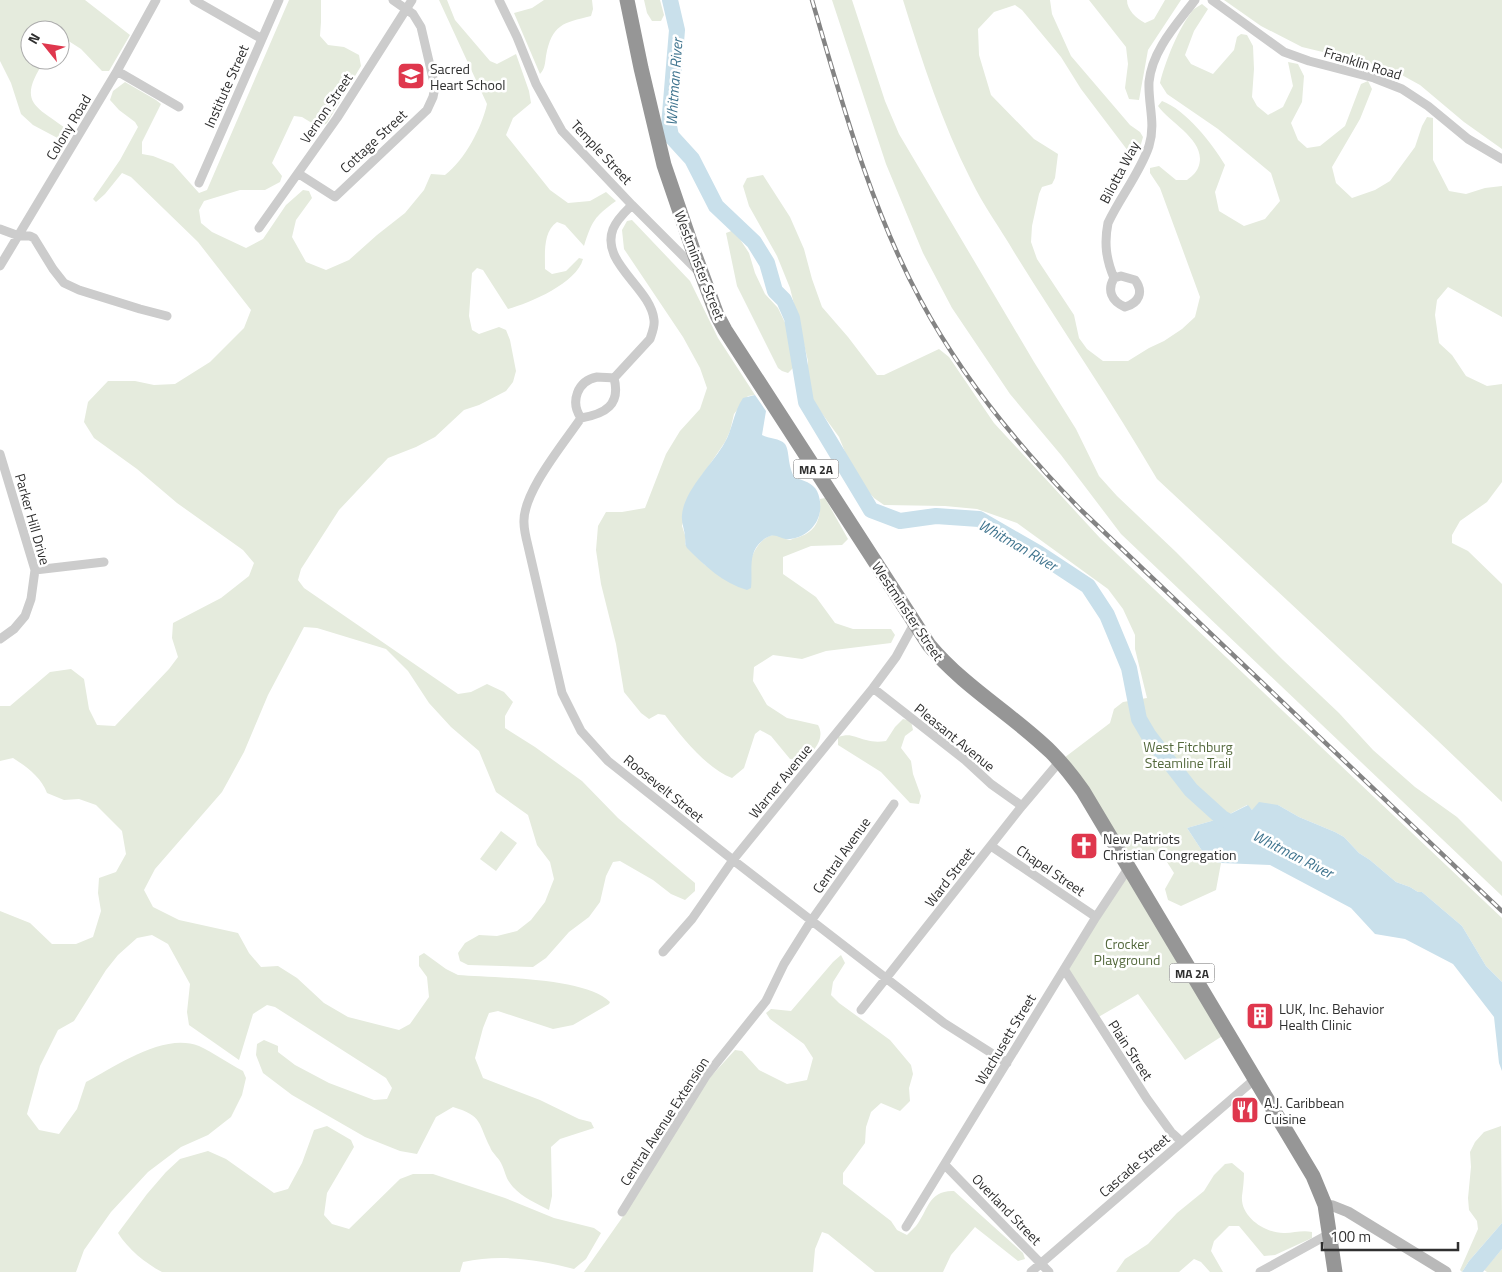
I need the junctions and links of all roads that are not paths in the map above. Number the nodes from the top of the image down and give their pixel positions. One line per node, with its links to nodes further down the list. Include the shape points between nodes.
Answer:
1 (156, 0): 12 (street, Colony Road)
2 (194, 0): 11 (street)
3 (278, 0): 11 (street, Institute Street)
4 (393, 0): 10 (street, Cottage Street)
5 (412, 0): 10 (street, Vernon Street)
6 (499, 0): 17 (street, Temple Street, via 536,84 562,131)
7 (627, 0): 22 (highway, Westminster Street / MA 2A, via 659,150)
8 (1196, 0): 23 (street, Bilotta Way, via 1162,44 1151,69 1152,134 1141,164 1108,223 1105,236 1108,262)
9 (1212, 0): 14 (street, Franklin Road, via 1284,52 1402,89)
10 (407, 9): 15 (street, Vernon Street); 15 (street, Cottage Street, via 417,18 435,84 427,110 335,197)
11 (262, 38): 16 (street, Institute Street)
12 (117, 71): 13 (street); 20 (street, Colony Road)
13 (178, 106)
14 (1502, 159)
15 (299, 174): 18 (street, Vernon Street)
16 (199, 183)
17 (632, 205): 22 (street, Temple Street); 25 (street, via 617,220 612,231 613,254 650,306 654,320 650,339)
18 (259, 228)
19 (0, 229): 20 (street)
20 (19, 236): 21 (street, Colony Road); 24 (street, via 34,238 64,283)
21 (0, 266)
22 (702, 275): 30 (highway, Westminster Street / MA 2A, via 725,330)
23 (1114, 278)
24 (167, 316)
25 (614, 378): 26 (street, via 615,397 611,405 595,416); 26 (street, via 597,377 587,381 579,390 575,402)
26 (581, 418): 37 (street, Roosevelt Street, via 532,490 524,522 562,693 581,731 608,760)
27 (0, 454): 29 (street, Parker Hill Drive)
28 (104, 562): 29 (street)
29 (35, 570): 31 (street, Parker Hill Drive, via 25,616)
30 (914, 624): 32 (street, Warner Avenue, via 896,657); 33 (highway, Westminster Street / MA 2A, via 946,665)
31 (0, 639)
32 (873, 688): 35 (street, Pleasant Avenue); 37 (street, Warner Avenue)
33 (1060, 761): 35 (street, Ward Street); 38 (highway, Westminster Street / MA 2A, via 1083,791)
34 (894, 804): 40 (street, Central Avenue)
35 (1022, 806): 36 (street, Ward Street)
36 (991, 846): 39 (street, Chapel Street); 43 (street, Ward Street)
37 (733, 860): 40 (street, Roosevelt Street); 41 (street, Warner Avenue, via 692,919)
38 (1129, 867): 39 (street, Wachusett Street); 46 (highway, Westminster Street / MA 2A)
39 (1096, 917): 42 (street, Wachusett Street)
40 (811, 921): 43 (street, Roosevelt Street); 50 (street, Central Avenue Extension, via 770,994 706,1076)
41 (663, 952)
42 (1064, 969): 45 (street, Wachusett Street); 47 (street, Plain Street, via 1147,1100)
43 (885, 978): 44 (street, Ward Street); 45 (street, Roosevelt Street)
44 (861, 1010)
45 (1007, 1063): 48 (street, Wachusett Street)
46 (1255, 1080): 47 (street, Cascade Street); 49 (highway, Westminster Street / MA 2A, via 1305,1162)
47 (1182, 1142): 53 (street, Cascade Street)
48 (945, 1165): 51 (street, Wachusett Street); 53 (street, Overland Street)
49 (1325, 1205): 52 (highway, Westminster Street / MA 2A); 58 (main road, via 1348,1212)
50 (622, 1212)
51 (906, 1227)
52 (1329, 1234): 56 (street); 57 (highway, Westminster Street / MA 2A)
53 (1040, 1263): 54 (street, Cascade Street); 55 (street, Overland Street)
54 (1031, 1272)
55 (1049, 1272)
56 (1260, 1272)
57 (1334, 1272)
58 (1446, 1272)

